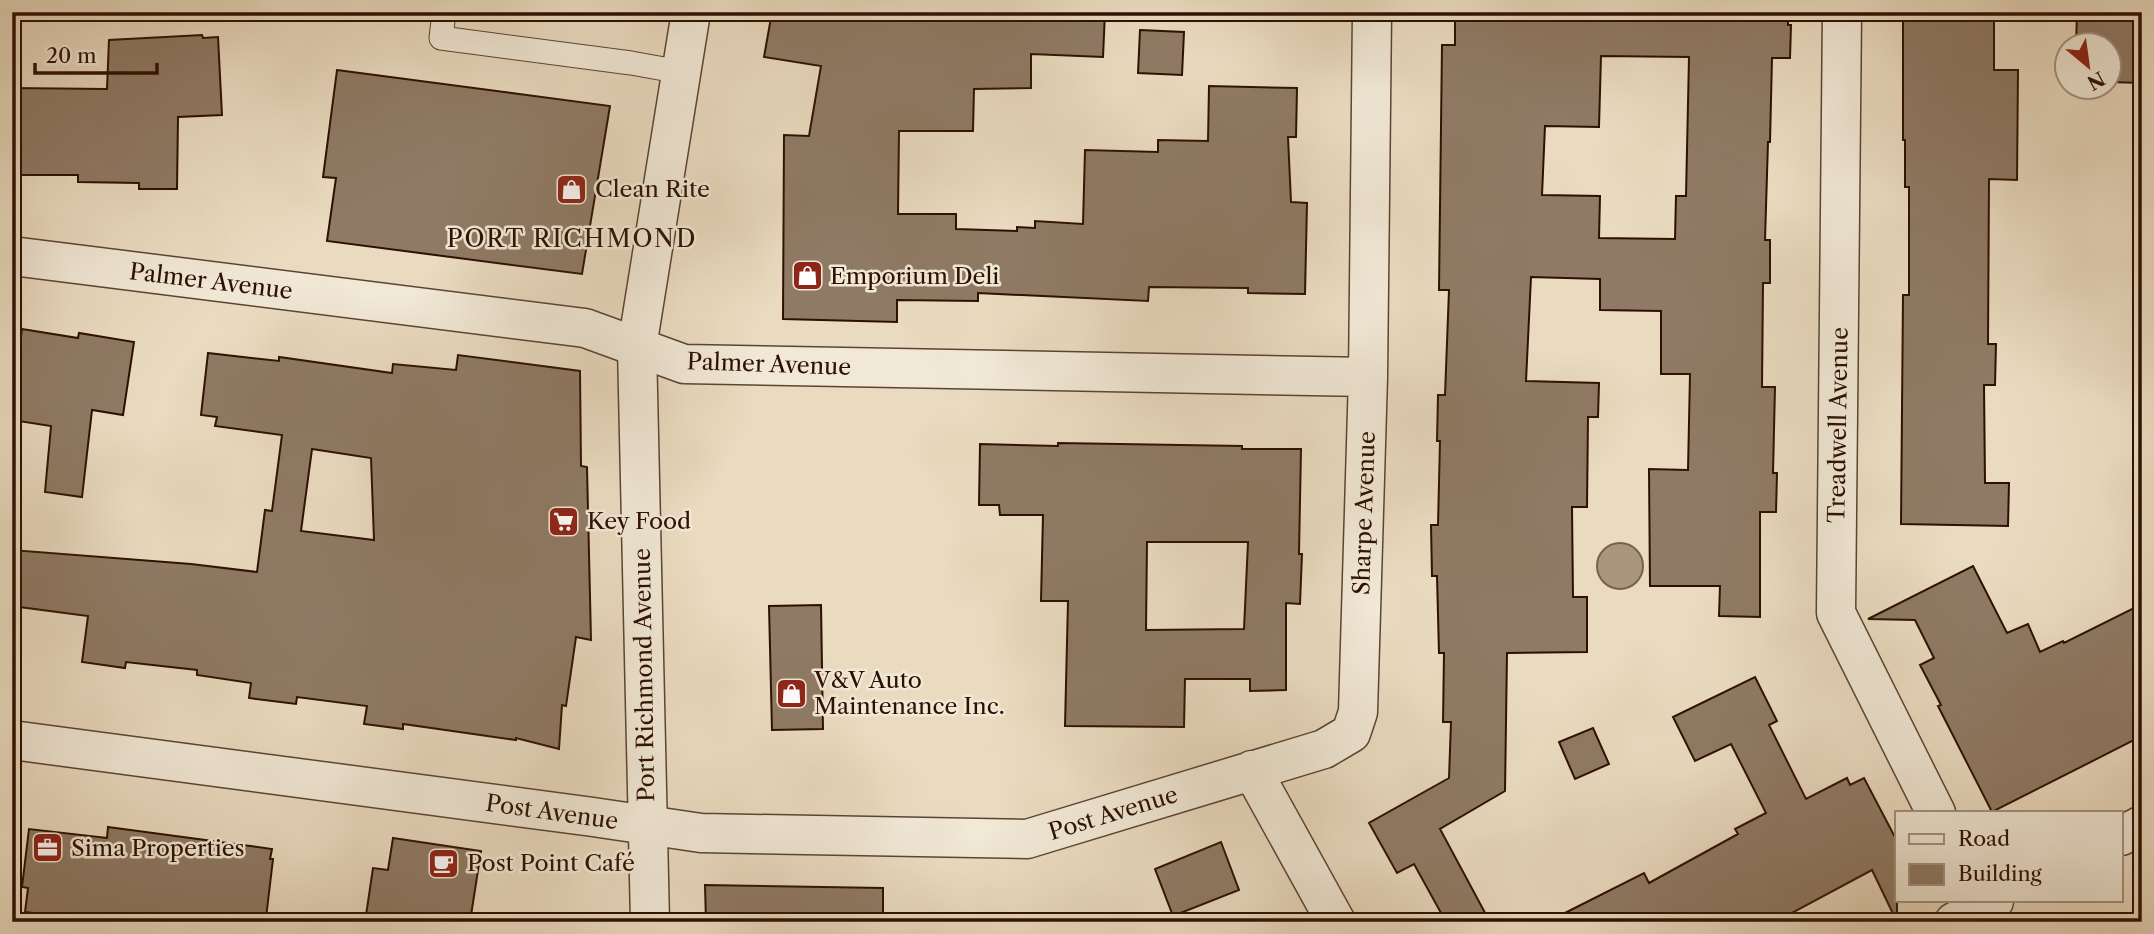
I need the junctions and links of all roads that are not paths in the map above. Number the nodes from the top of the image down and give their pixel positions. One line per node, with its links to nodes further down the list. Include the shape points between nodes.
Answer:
1 (444, 12): 5 (lane, via 441,38)
2 (691, 12): 5 (street, Port Richmond Avenue)
3 (1372, 12): 8 (street, Sharpe Avenue)
4 (1842, 12): 11 (street, Treadwell Avenue, via 1836,613)
5 (681, 72): 7 (street, Port Richmond Avenue)
6 (12, 256): 7 (street, Palmer Avenue, via 585,328)
7 (637, 347): 8 (street, Palmer Avenue, via 684,364); 12 (street, Port Richmond Avenue)
8 (1368, 377): 10 (street, Sharpe Avenue, via 1358,712 1351,733 1324,749)
9 (12, 740): 12 (street, Post Avenue)
10 (1252, 770): 12 (street, Post Avenue, via 1027,839 701,833); 16 (street)
11 (1935, 811)
12 (648, 825): 15 (street, Port Richmond Avenue)
13 (2142, 825): 14 (street)
14 (2122, 835)
15 (650, 922)
16 (1336, 922)

